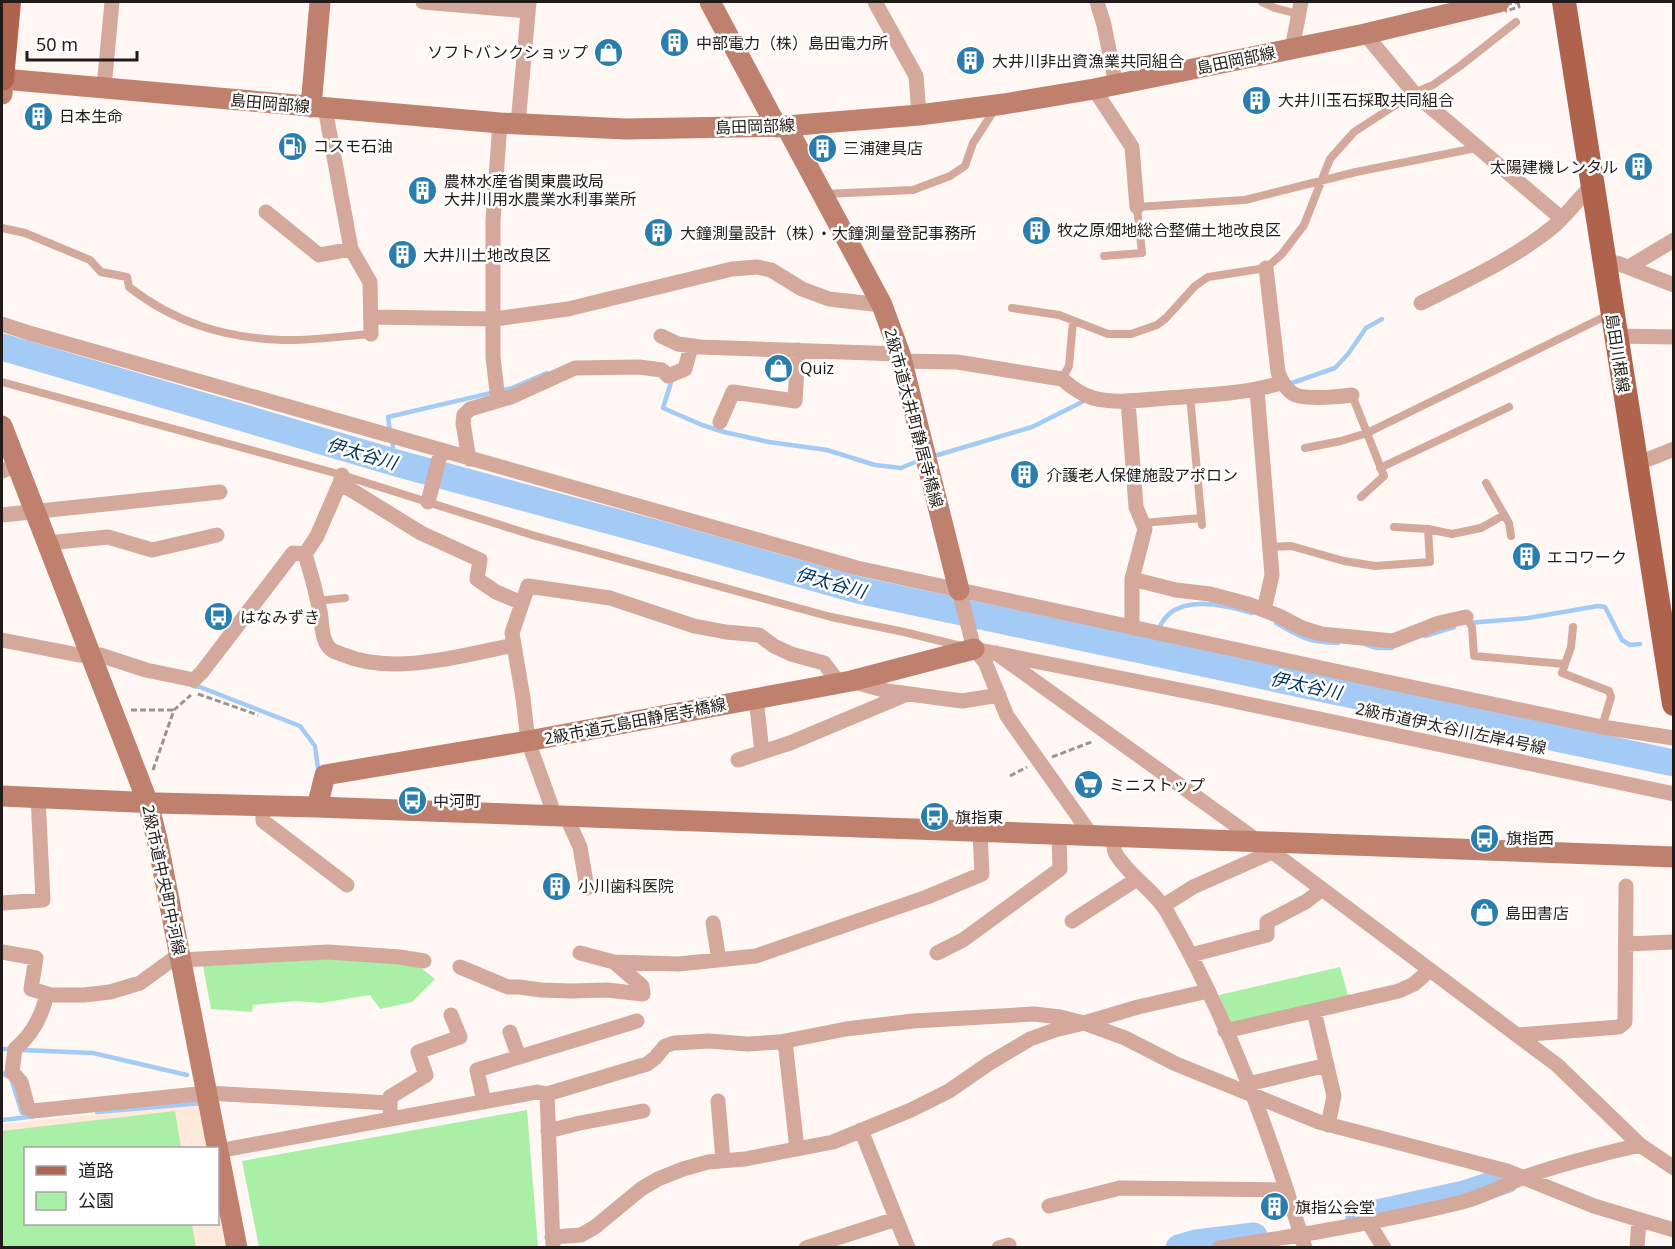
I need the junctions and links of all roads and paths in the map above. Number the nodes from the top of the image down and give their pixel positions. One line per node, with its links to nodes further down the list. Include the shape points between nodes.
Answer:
1 (9, 2): 16 (main road)
2 (112, 2): 18 (street)
3 (320, 2): 22 (street)
4 (423, 2): 11 (street)
5 (710, 2): 25 (street, 2級市道大井町静居寺橋線)
6 (878, 2): 23 (street, via 916,76)
7 (1097, 2): 17 (street)
8 (1262, 2): 12 (lane, via 1275,8)
9 (1499, 2): 14 (street, 島田岡部線)
10 (1564, 2): 28 (main road, 島田川根線)
11 (528, 6): 24 (street)
12 (1299, 8): 15 (street)
13 (1516, 21): 20 (lane, via 1460,66)
14 (1365, 34): 15 (street, 島田岡部線); 20 (street)
15 (1292, 49): 17 (street, 島田岡部線)
16 (2, 84): 18 (street, 島田岡部線)
17 (1116, 85): 19 (street, 島田岡部線)
18 (104, 88): 22 (street, 島田岡部線)
19 (1094, 89): 21 (street, 島田岡部線); 30 (street, via 1132,147)
20 (1414, 93): 26 (street); 27 (lane, via 1354,132 1330,159)
21 (998, 105): 23 (street, 島田岡部線); 29 (lane, via 973,143 965,166 950,176 913,190)
22 (318, 107): 24 (street, 島田岡部線); 35 (street)
23 (919, 115): 25 (street, 島田岡部線)
24 (509, 123): 25 (street, 島田岡部線, via 627,129); 45 (street, via 493,220)
25 (781, 126): 29 (street, 2級市道大井町静居寺橋線)
26 (1477, 147): 27 (lane); 32 (street)
27 (1320, 182): 30 (lane, via 1245,200); 39 (lane, via 1304,225)
28 (1592, 185): 32 (street); 37 (main road, 島田川根線)
29 (821, 194): 42 (street, 2級市道大井町静居寺橋線)
30 (1137, 207): 36 (lane, via 1142,253)
31 (266, 212): 35 (street, via 318,255)
32 (1561, 218): 41 (street, via 1492,267)
33 (2, 228): 49 (lane, via 25,233 90,260 101,272 127,277 129,287 148,303 203,328 240,337 285,340)
34 (1674, 240): 38 (street)
35 (351, 249): 44 (street, via 370,282)
36 (1104, 256)
37 (1604, 264): 38 (street); 48 (main road, 島田川根線)
38 (1629, 267): 40 (street)
39 (1266, 268): 46 (lane, via 1208,277 1157,325 1131,334 1108,334); 57 (street)
40 (1674, 285)
41 (1421, 303)
42 (882, 305): 45 (street, via 829,299 757,267 732,269 568,309); 54 (street, 2級市道大井町静居寺橋線)
43 (1011, 308): 46 (lane)
44 (371, 317): 45 (street); 49 (street)
45 (494, 319): 61 (street)
46 (1073, 321): 55 (lane, via 1069,366)
47 (2, 324): 69 (street)
48 (1613, 325): 51 (street); 66 (lane); 71 (main road, 島田川根線)
49 (371, 334)
50 (661, 336): 52 (street)
51 (1674, 337)
52 (692, 346): 53 (street); 61 (street, via 685,369 668,375 662,370 639,367 575,368)
53 (798, 350): 54 (street); 64 (street, via 795,401 733,392)
54 (901, 357): 55 (street); 91 (street, 2級市道大井町静居寺橋線)
55 (1062, 379): 62 (street, via 1091,397)
56 (2, 382): 74 (lane)
57 (1281, 383): 58 (street); 59 (street, via 1298,396)
58 (1257, 390): 60 (street); 88 (street)
59 (1353, 395): 66 (lane)
60 (1190, 396): 62 (street); 82 (lane, via 1201,521)
61 (498, 400): 70 (street, via 470,408 464,415)
62 (1128, 401): 82 (street, via 1136,507)
63 (1509, 407): 73 (lane)
64 (720, 422)
65 (2, 426): 72 (street, 2級市道中央町中河線)
66 (1367, 433): 67 (lane); 73 (lane)
67 (1305, 448)
68 (1674, 449): 71 (street)
69 (441, 451): 70 (street); 78 (street)
70 (469, 459): 91 (street, via 857,568)
71 (1635, 462): 109 (main road, 島田川根線, via 1663,594)
72 (9, 468): 79 (street, 2級市道中央町中河線)
73 (1380, 468): 77 (lane, via 1384,476)
74 (341, 479): 78 (lane); 89 (street, via 317,536); 94 (street, via 421,533 480,560 477,579)
75 (1486, 483): 81 (lane)
76 (220, 492): 79 (street)
77 (1361, 497)
78 (428, 502): 101 (lane, via 532,535 831,617)
79 (35, 512): 80 (street); 87 (street, 2級市道中央町中河線)
80 (2, 515)
81 (1504, 515): 84 (lane, via 1481,528 1452,534); 86 (lane)
82 (1142, 523): 90 (street, via 1145,530)
83 (1394, 527): 84 (lane)
84 (1428, 529): 88 (lane, via 1430,562 1375,566 1291,546)
85 (217, 535): 87 (street, via 152,550 108,537)
86 (1511, 536)
87 (47, 543): 103 (street, 2級市道中央町中河線)
88 (1269, 547): 95 (street, via 1272,575)
89 (305, 554): 93 (street); 103 (street, via 294,552 194,680)
90 (1132, 579): 95 (street, via 1210,594); 98 (street)
91 (960, 593): 98 (street); 101 (street)
92 (345, 598): 93 (lane)
93 (317, 601): 100 (street, via 324,640 331,650 357,661 384,665 437,660)
94 (522, 603): 100 (street, via 512,633); 105 (street, via 528,586 610,598 694,626 759,635 790,654 824,663)
95 (1264, 610): 96 (street, via 1321,634 1393,641)
96 (1466, 617): 104 (lane, via 1472,627 1474,656)
97 (1573, 627): 104 (lane)
98 (1132, 628): 113 (street)
99 (2, 640): 103 (street)
100 (514, 645): 116 (street)
101 (973, 646): 102 (street, 2級市道伊太谷川左岸4号線); 105 (street, 2級市道元島田静居寺橋線); 107 (street, via 985,662)
102 (996, 653): 114 (street); 121 (street, 2級市道伊太谷川左岸4号線)
103 (91, 655): 110 (street, 2級市道中央町中河線)
104 (1565, 664): 113 (lane, via 1562,673 1609,691 1611,697)
105 (845, 682): 106 (street); 108 (street, 2級市道元島田静居寺橋線)
106 (907, 694): 107 (street, via 962,701); 117 (street)
107 (999, 695): 119 (street, via 1006,716)
108 (756, 698): 116 (street, 2級市道元島田静居寺橋線); 117 (street)
109 (1674, 704)
110 (113, 710): 111 (path); 124 (street, 2級市道中央町中河線)
111 (174, 710): 112 (path, via 194,692); 124 (path)
112 (258, 715)
113 (1602, 726): 115 (street)
114 (1109, 735): 119 (path); 132 (street)
115 (1674, 738)
116 (528, 741): 126 (street, 2級市道元島田静居寺橋線, via 325,775); 127 (street)
117 (762, 752): 118 (street)
118 (738, 760)
119 (1038, 762): 120 (path); 130 (street)
120 (1010, 776)
121 (1674, 794)
122 (2, 796): 123 (street)
123 (38, 797): 124 (street); 139 (street, via 42,900)
124 (146, 799): 125 (street); 149 (street, 2級市道中央町中河線)
125 (263, 806): 126 (street); 135 (street, via 263,821)
126 (317, 807): 127 (street)
127 (559, 811): 128 (street); 137 (street, via 580,847)
128 (980, 832): 129 (street); 150 (street, via 982,874 756,956)
129 (1059, 835): 130 (street); 147 (street, via 1060,869 963,940)
130 (1092, 836): 131 (street)
131 (1113, 837): 132 (street); 134 (street, via 1114,853)
132 (1265, 847): 133 (street); 138 (street); 140 (street)
133 (1674, 857)
134 (1137, 879): 140 (street); 141 (street)
135 (347, 885)
136 (1626, 886): 144 (street)
137 (587, 888)
138 (1322, 889): 148 (street, via 1266,922 1267,934); 154 (street)
139 (2, 903)
140 (1163, 906): 148 (street)
141 (1072, 921)
142 (713, 923): 150 (street)
143 (1674, 942): 144 (street)
144 (1626, 944): 163 (street, via 1625,1022 1619,1027)
145 (2, 952): 156 (street, via 36,958 31,989)
146 (580, 953): 152 (street)
147 (937, 953)
148 (1191, 955): 155 (street)
149 (180, 957): 151 (street, via 328,952); 156 (street, via 140,983 110,992); 169 (street, 2級市道中央町中河線)
150 (719, 960): 152 (street, via 679,964)
151 (424, 961)
152 (614, 962): 153 (street, via 642,986 643,994 508,987)
153 (460, 967)
154 (1430, 970): 157 (street, via 1399,991); 163 (street)
155 (1208, 991): 160 (street); 161 (street)
156 (46, 993): 167 (street, via 44,1008 26,1040 15,1049)
157 (1314, 1011): 161 (street); 166 (street)
158 (452, 1016): 173 (street, via 460,1037 418,1052 426,1075 390,1097)
159 (637, 1021): 165 (street)
160 (1084, 1023): 164 (street, via 1034,1014 913,1021); 168 (street, via 1176,1064); 177 (street, via 1030,1039 950,1091)
161 (1225, 1031): 168 (street)
162 (510, 1032): 165 (street)
163 (1518, 1035): 179 (street, via 1557,1065)
164 (785, 1041): 170 (street, via 674,1043 665,1046 647,1064); 181 (street)
165 (519, 1057): 172 (street, via 477,1070)
166 (1327, 1065): 168 (street); 176 (street, via 1334,1096)
167 (7, 1075): 169 (street, via 21,1082 28,1108 33,1111)
168 (1251, 1089): 176 (street); 187 (street)
169 (207, 1093): 173 (street); 180 (street, 2級市道中央町中河線)
170 (547, 1094): 172 (street, via 537,1092); 178 (street)
171 (718, 1101): 184 (street)
172 (484, 1102): 175 (street)
173 (390, 1103): 175 (street)
174 (643, 1111): 178 (street)
175 (390, 1119): 182 (street)
176 (1328, 1125): 186 (street)
177 (861, 1130): 181 (street, via 833,1142); 189 (street)
178 (548, 1131): 194 (street)
179 (1640, 1145): 185 (street); 186 (street)
180 (217, 1147)
181 (797, 1149): 184 (street)
182 (219, 1151)
183 (219, 1156): 195 (street, 2級市道中央町中河線)
184 (723, 1161): 194 (street, via 683,1168 658,1179 595,1227)
185 (1674, 1168)
186 (1524, 1178): 190 (street); 191 (street, via 1465,1201)
187 (1286, 1190): 188 (street, via 1120,1188); 193 (street)
188 (1049, 1206)
189 (896, 1219): 196 (street); 197 (street)
190 (1640, 1220): 192 (street); 200 (street)
191 (1368, 1222): 193 (street); 199 (street)
192 (1674, 1230)
193 (1303, 1241): 198 (street)
194 (552, 1242)
195 (237, 1248)
196 (806, 1248)
197 (908, 1248)
198 (1219, 1248)
199 (1384, 1248)
200 (1637, 1248)

